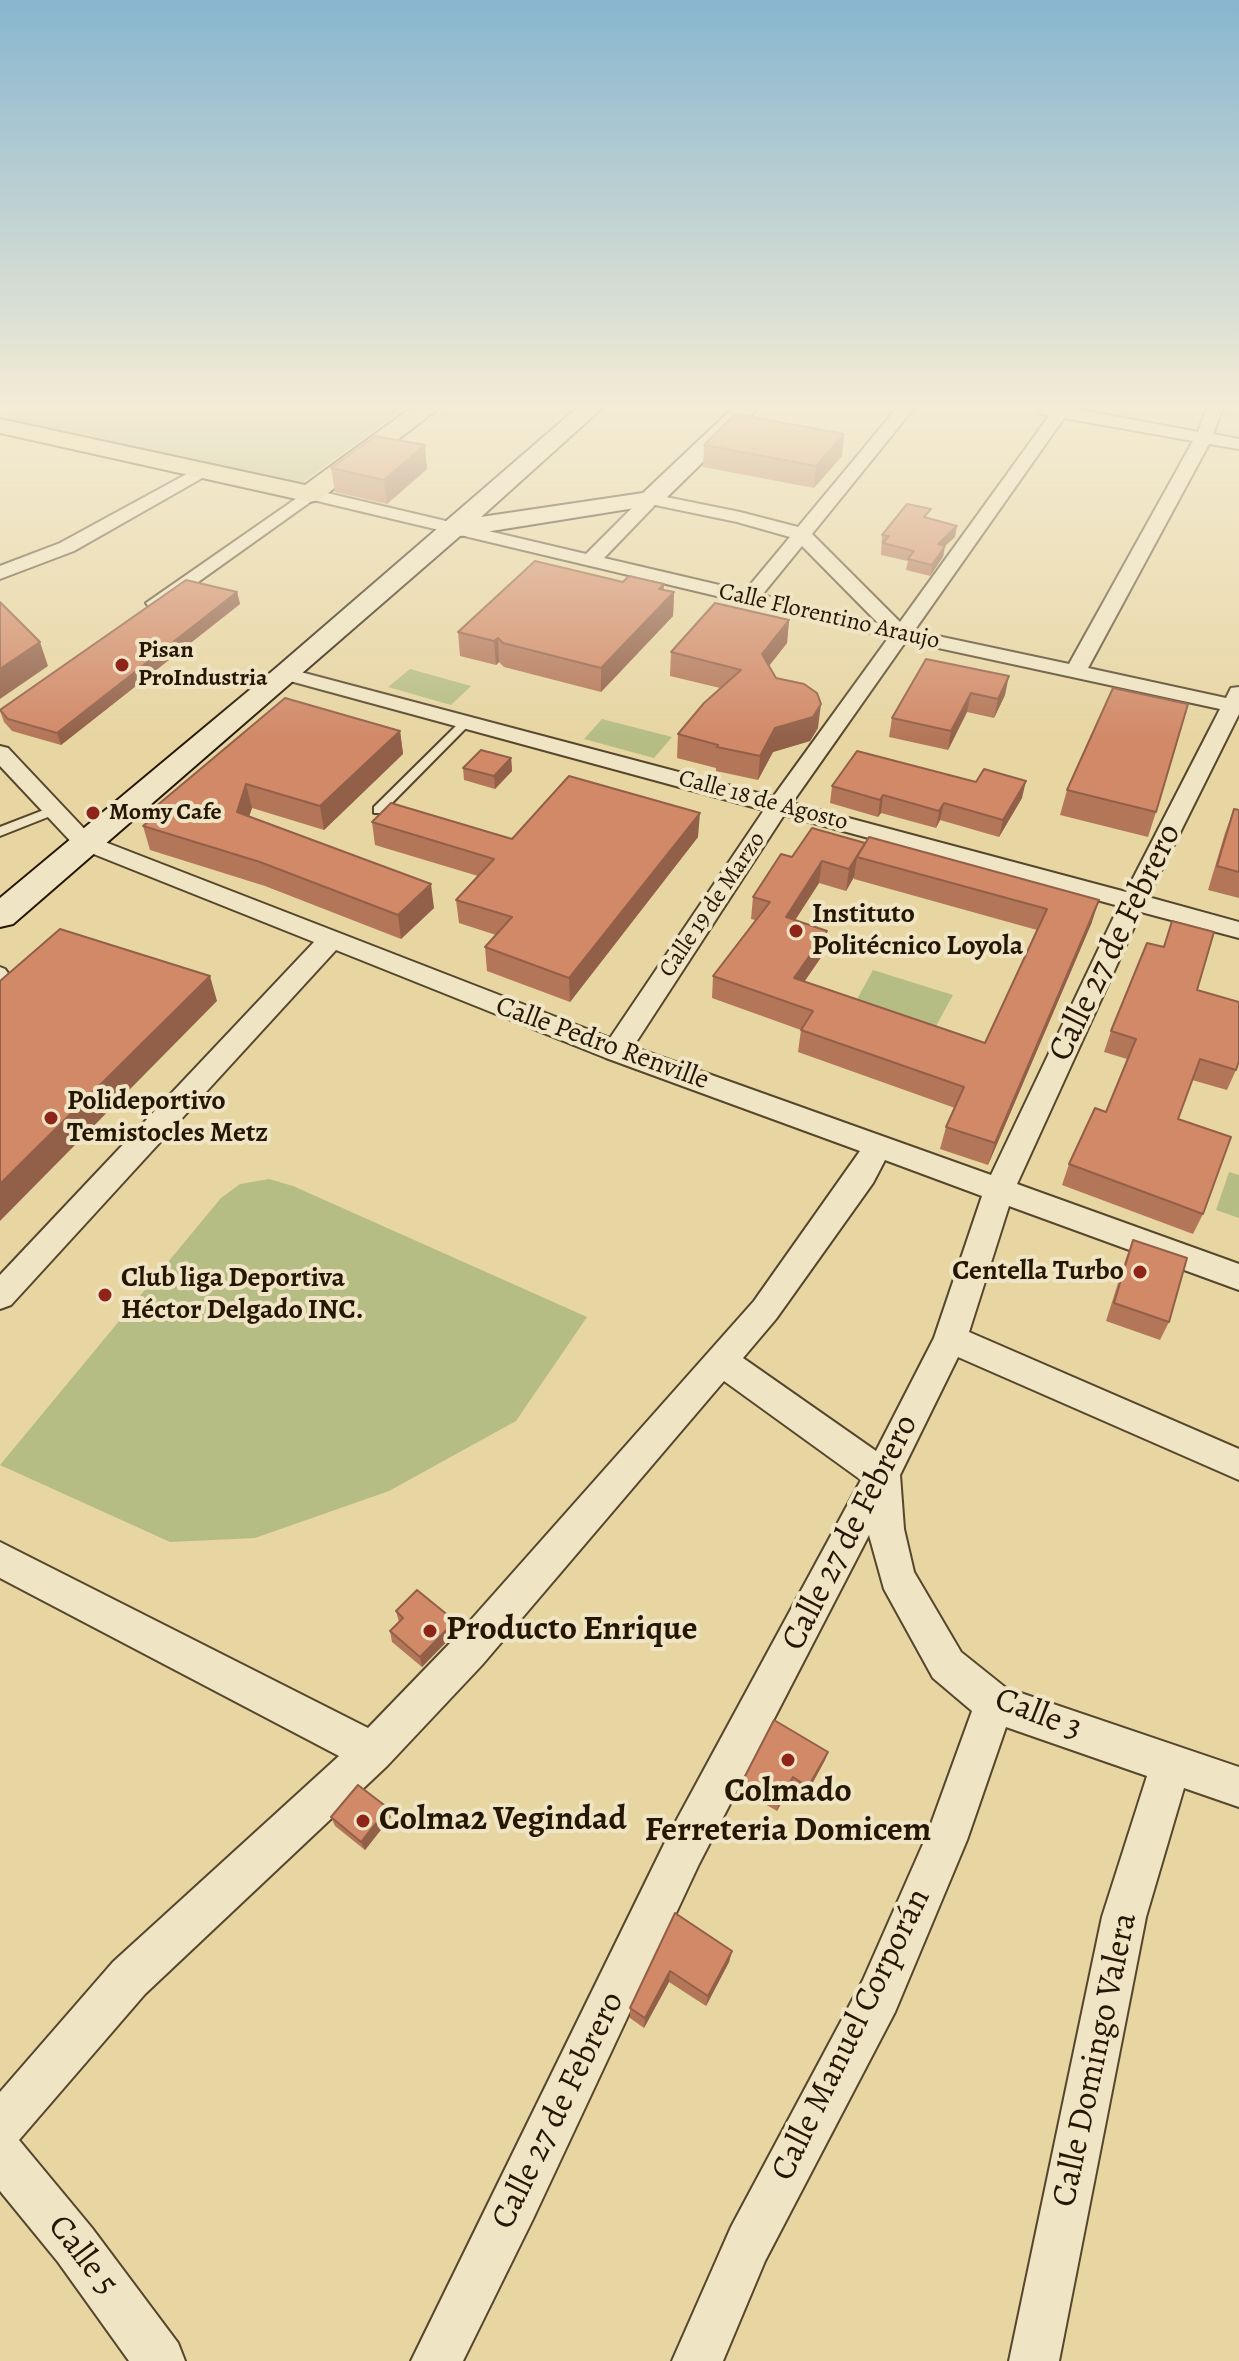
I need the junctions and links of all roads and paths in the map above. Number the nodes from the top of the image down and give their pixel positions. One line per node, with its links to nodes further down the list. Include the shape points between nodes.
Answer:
1 (118, 518): 14 (street, via 67,547)
2 (276, 518): 16 (street)
3 (410, 518): 11 (street, Calle Florentino Araujo)
4 (467, 518): 11 (street)
5 (526, 518): 11 (street)
6 (632, 518): 13 (street)
7 (744, 518): 12 (street)
8 (814, 518): 12 (street)
9 (984, 518): 17 (street, Calle 19 de Marzo)
10 (1160, 518): 18 (street)
11 (455, 529): 13 (street, Calle Florentino Araujo); 19 (street)
12 (801, 534): 15 (street); 17 (street)
13 (589, 562): 15 (street, Calle Florentino Araujo)
14 (0, 573)
15 (749, 599): 17 (street, Calle Florentino Araujo)
16 (142, 613)
17 (901, 634): 18 (street, Calle Florentino Araujo); 23 (street, Calle 19 de Marzo)
18 (1076, 671): 20 (street, Calle Florentino Araujo)
19 (286, 674): 21 (street, Calle 18 de Agosto); 27 (street)
20 (1237, 702): 28 (street, Calle 27 de Febrero)
21 (466, 722): 23 (street, Calle 18 de Agosto); 25 (lane)
22 (0, 754): 24 (street, Calle Pedro Renville)
23 (779, 805): 28 (street, Calle 18 de Agosto); 34 (street, Calle 19 de Marzo)
24 (54, 810): 26 (lane); 27 (street, Calle Pedro Renville)
25 (378, 810)
26 (0, 832)
27 (84, 842): 29 (street); 31 (street, Calle Pedro Renville)
28 (1133, 902): 30 (street, Calle 18 de Agosto); 36 (street, Calle 27 de Febrero)
29 (0, 916)
30 (1239, 930)
31 (330, 941): 34 (street, Calle Pedro Renville); 38 (street)
32 (0, 972): 33 (lane)
33 (0, 983)
34 (616, 1051): 35 (street, Calle Pedro Renville)
35 (878, 1145): 36 (street, Calle Pedro Renville); 40 (street, via 765,1310)
36 (998, 1192): 37 (street, Calle Pedro Renville); 39 (street, Calle 27 de Febrero)
37 (1239, 1277)
38 (0, 1296)
39 (950, 1339): 41 (street); 42 (street, Calle 27 de Febrero)
40 (722, 1361): 42 (street); 45 (street, via 468,1652)
41 (1239, 1465)
42 (882, 1475): 44 (street, Calle 3, via 897,1577 947,1665); 51 (street, Calle 27 de Febrero, via 684,1849)
43 (0, 1559): 45 (street)
44 (994, 1704): 46 (street, Calle 3); 52 (street, Calle Manuel Corporán, via 946,1840 879,1996 748,2244)
45 (373, 1752): 48 (street, via 129,1978)
46 (1171, 1763): 47 (street, Calle 3); 53 (street, Calle Domingo Valera, via 1124,1917)
47 (1239, 1787)
48 (0, 2127)
49 (0, 2154): 50 (street, Calle 5)
50 (160, 2361)
51 (436, 2361)
52 (697, 2361)
53 (1034, 2361)

